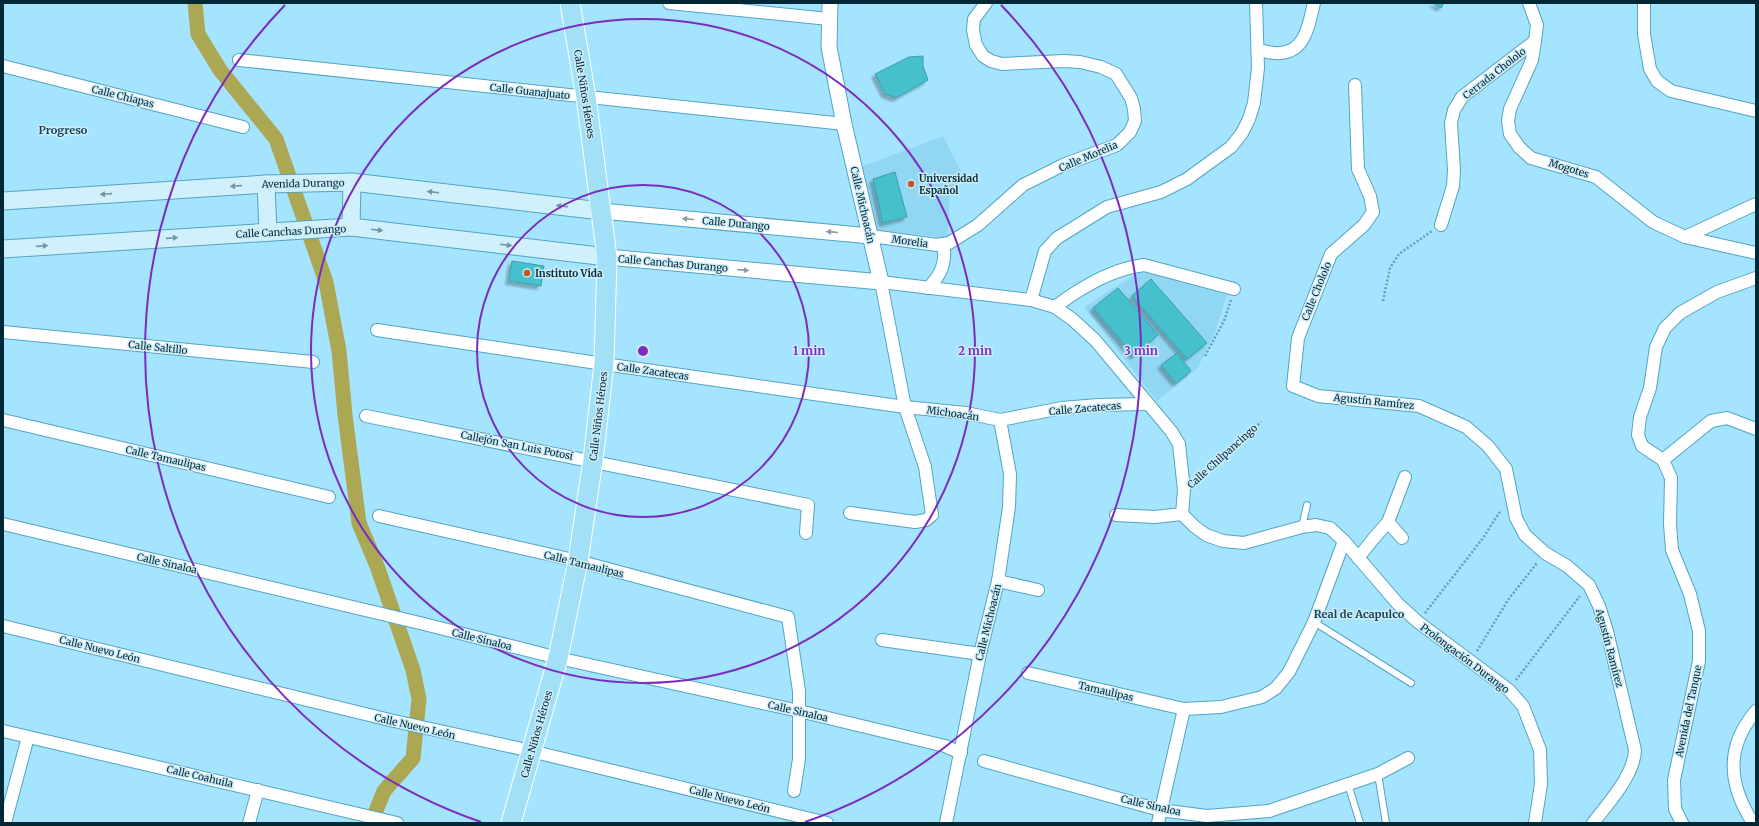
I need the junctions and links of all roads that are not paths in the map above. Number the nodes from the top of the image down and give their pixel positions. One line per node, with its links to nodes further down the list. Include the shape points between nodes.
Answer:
1 (570, 3): 15 (main road, Calle Niños Héroes)
2 (669, 3): 9 (street)
3 (830, 3): 9 (street, Calle Michoacán)
4 (986, 3): 29 (street, Calle Morelia, via 974,19 972,30 976,45 983,56 1002,64 1064,61 1100,67 1116,74 1131,98 1135,121 1130,132 1117,145 1063,165 1023,185 978,225)
5 (1256, 3): 11 (street)
6 (1314, 3): 11 (street, via 1307,30 1300,44 1290,52 1278,54)
7 (1529, 3): 10 (street, Mogotes, via 1537,25)
8 (1644, 3): 16 (street, via 1644,34 1650,69 1657,81 1671,91)
9 (829, 19): 17 (street, Calle Michoacán, via 829,47)
10 (1535, 41): 24 (street, Cerrada Chololo, via 1462,97 1454,110 1450,123 1453,186); 28 (street, Mogotes, via 1532,60 1510,109 1508,121 1510,134 1518,147 1531,158 1596,177 1653,222)
11 (1258, 50): 37 (street, via 1254,103 1242,133 1231,146 1187,179 1161,192 1107,207 1057,238 1045,251)
12 (239, 60): 15 (street, Calle Guanajuato)
13 (3, 66): 18 (street, Calle Chiapas)
14 (1355, 85): 43 (street, Calle Chololo, via 1358,168 1370,196 1373,212 1364,225 1331,254 1298,338)
15 (586, 97): 17 (street, Calle Guanajuato); 23 (main road, Calle Niños Héroes)
16 (1756, 111)
17 (844, 124): 27 (street, Calle Michoacán)
18 (243, 126)
19 (352, 182): 20 (main road, Avenida Durango); 23 (main road, Avenida Durango, one-way to 19); 25 (main road)
20 (266, 184): 21 (main road, Avenida Durango, one-way to 21); 26 (main road)
21 (3, 201)
22 (1756, 204): 28 (street)
23 (601, 211): 27 (street, Calle Durango, one-way to 23); 32 (main road, Calle Niños Héroes)
24 (1441, 225)
25 (344, 227): 26 (main road, Calle Canchas Durango); 32 (main road, Calle Canchas Durango, one-way to 32)
26 (268, 232): 30 (main road, Calle Canchas Durango, one-way to 26)
27 (871, 236): 29 (street, Morelia, via 937,245); 34 (street, Calle Michoacán)
28 (1685, 237): 31 (street, Mogotes)
29 (946, 243): 35 (street, via 942,269)
30 (3, 249)
31 (1756, 253)
32 (607, 257): 34 (street, Calle Canchas Durango, one-way to 34); 42 (main road, Calle Niños Héroes)
33 (1756, 278): 51 (street, via 1717,292 1680,313 1664,328 1656,347 1650,388 1640,417 1638,435 1642,446)
34 (882, 282): 35 (street, Calle Canchas Durango); 45 (street, Calle Michoacán)
35 (928, 288): 37 (street, Calle Canchas Durango)
36 (1234, 289): 38 (street, via 1144,265 1129,266 1092,283)
37 (1032, 300): 38 (street, Calle Canchas Durango)
38 (1055, 307): 44 (street, Calle Canchas Durango, via 1095,340)
39 (377, 330): 42 (street, Calle Zacatecas)
40 (3, 332): 41 (street, Calle Saltillo)
41 (313, 362)
42 (604, 364): 45 (street, Calle Zacatecas); 50 (main road, Calle Niños Héroes)
43 (1293, 386): 100 (street, Agustín Ramírez, via 1318,396 1419,406 1466,427 1488,446 1506,470 1516,518 1525,535 1589,585 1607,631 1635,750 1635,761 1630,772)
44 (1147, 404): 48 (street, Calle Zacatecas, via 1062,408); 56 (street, Calle Canchas Durango, via 1179,444 1184,490)
45 (905, 407): 48 (street, Michoacán, via 966,413); 55 (street, Calle Michoacán, via 925,467 932,515 926,520 915,522)
46 (366, 416): 50 (street, Callejón San Luis Potosí)
47 (3, 420): 53 (street, Calle Tamaulipas)
48 (1000, 420): 67 (street, Calle Michoacán, via 1010,474 1009,507)
49 (1756, 429): 51 (street, via 1727,418 1711,421)
50 (593, 460): 62 (street, Callejón San Luis Potosí, via 808,505); 66 (main road, Calle Niños Héroes)
51 (1662, 460): 101 (street, Avenida del Tanque, via 1671,478 1672,550 1690,594 1699,631 1699,661 1674,780 1675,809)
52 (1405, 477): 59 (street)
53 (329, 497)
54 (1307, 505): 61 (lane)
55 (850, 513)
56 (1182, 514): 58 (street, via 1155,517); 61 (street, Prolongación Durango, via 1206,535 1223,541 1244,543)
57 (379, 516): 66 (street, Calle Tamaulipas)
58 (1116, 516)
59 (1388, 522): 63 (street); 65 (street)
60 (3, 524): 73 (street, Calle Sinaloa)
61 (1302, 527): 64 (street, Prolongación Durango, via 1316,525 1330,528)
62 (806, 533)
63 (1402, 538)
64 (1344, 541): 65 (street, Prolongación Durango); 69 (street)
65 (1358, 558): 99 (street, Prolongación Durango, via 1398,604 1418,622 1509,690 1523,706 1540,750 1541,784)
66 (578, 561): 73 (main road, Calle Niños Héroes); 77 (street, Calle Tamaulipas, via 788,617 799,691)
67 (998, 581): 68 (street); 72 (street, Calle Michoacán)
68 (1038, 590)
69 (1314, 622): 75 (lane); 76 (street, via 1289,672 1276,688 1262,698 1221,707)
70 (3, 626): 81 (street, Calle Nuevo León, via 394,721)
71 (882, 640): 72 (street)
72 (980, 654): 82 (street, Calle Michoacán)
73 (558, 658): 77 (street, Calle Sinaloa); 81 (main road, Calle Niños Héroes)
74 (1028, 673): 76 (street, Tamaulipas)
75 (1411, 683)
76 (1184, 709): 89 (street)
77 (799, 711): 82 (street, Calle Sinaloa, via 945,746); 88 (street, via 799,759)
78 (1756, 711): 102 (street, via 1746,722 1736,742 1734,762 1735,785)
79 (3, 731): 80 (street, Calle Coahuila)
80 (28, 737): 87 (street, Calle Coahuila); 91 (street)
81 (531, 751): 93 (main road, Calle Niños Héroes); 94 (street, Calle Nuevo León)
82 (961, 753): 95 (street, Calle Michoacán)
83 (1408, 758): 85 (street, Calle Sinaloa)
84 (984, 761): 89 (street, Calle Sinaloa)
85 (1378, 774): 86 (street, Calle Sinaloa); 98 (lane)
86 (1348, 784): 89 (street, Calle Sinaloa, via 1269,811 1207,816); 97 (lane)
87 (258, 790): 90 (street, Calle Coahuila); 92 (street)
88 (794, 791)
89 (1160, 810): 96 (street)
90 (392, 822)
91 (5, 823)
92 (249, 823)
93 (511, 823)
94 (827, 823)
95 (946, 823)
96 (1158, 823)
97 (1360, 823)
98 (1386, 823)
99 (1535, 823)
100 (1593, 823)
101 (1682, 823)
102 (1753, 823)

